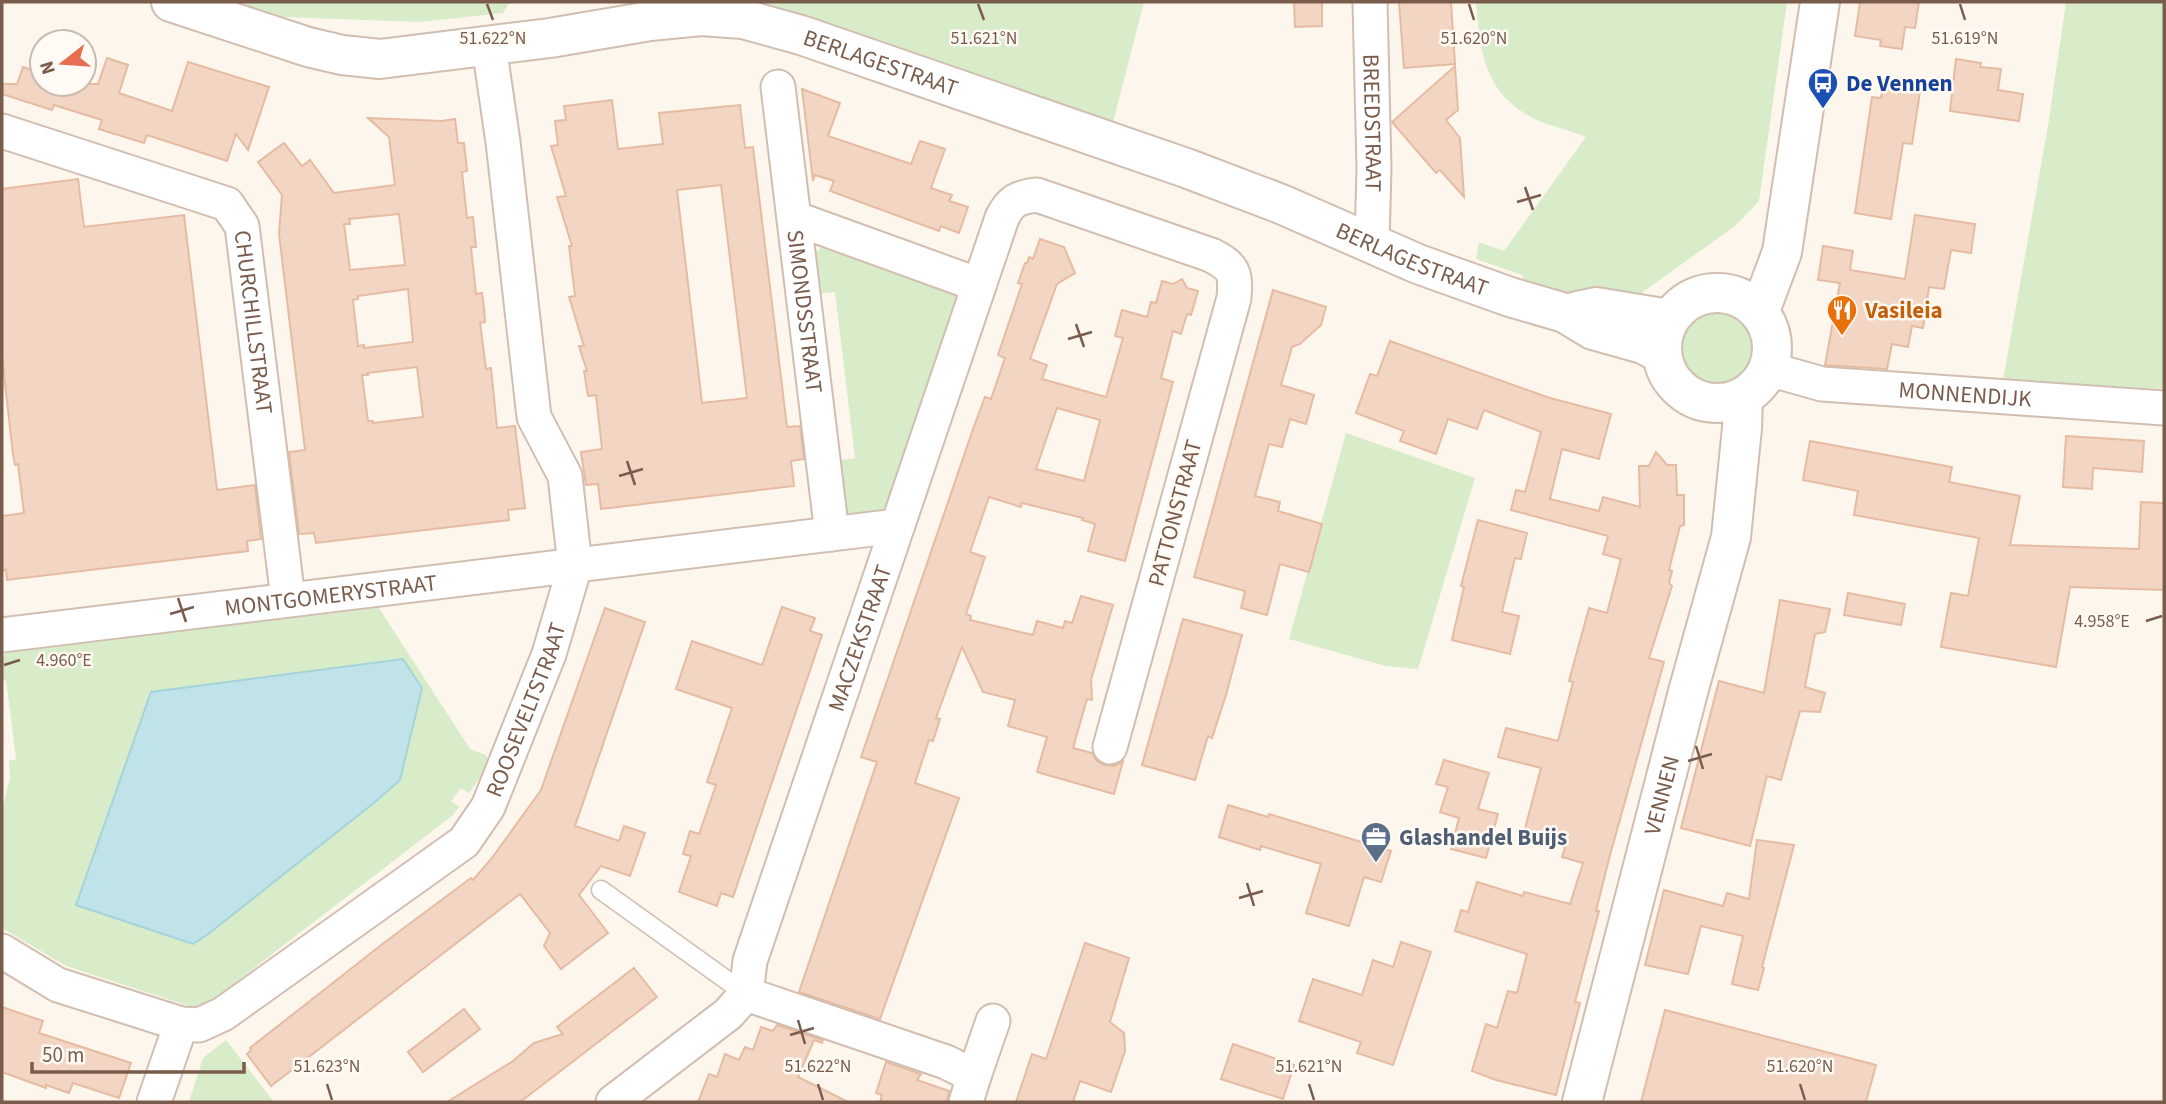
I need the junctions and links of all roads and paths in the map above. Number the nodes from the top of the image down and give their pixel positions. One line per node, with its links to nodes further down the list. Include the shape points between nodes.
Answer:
1 (171, 2): 4 (street, BERLAGESTRAAT, via 342,55 380,59)
2 (1370, 2): 9 (street, BREEDSTRAAT)
3 (1819, 2): 7 (street)
4 (489, 46): 9 (street, BERLAGESTRAAT, via 650,21 701,16 743,19 1173,164); 21 (street, ROOSEVELTSTRAAT, via 534,417 565,476)
5 (778, 88): 8 (street, SIMONDSSTRAAT)
6 (2, 131): 22 (street, CHURCHILLSTRAAT, via 227,204 242,226)
7 (1790, 201): 12 (street, via 1768,242); 13 (street, via 1782,252)
8 (794, 218): 11 (street); 20 (street, SIMONDSSTRAAT)
9 (1372, 244): 14 (street, BERLAGESTRAAT, via 1565,313 1593,330 1643,344)
10 (1236, 278): 11 (street, MACZEKSTRAAT, via 1228,264 1211,255 1037,195 1008,204); 24 (street, PATTONSTRAAT)
11 (979, 285): 19 (street, MACZEKSTRAAT)
12 (1727, 292): 13 (street); 14 (street, via 1710,292 1680,306)
13 (1760, 310): 15 (street, via 1773,349)
14 (1666, 336): 16 (street, via 1666,369 1673,382)
15 (1755, 385): 16 (street, via 1728,403); 17 (street, MONNENDIJK, via 1783,373 1822,384); 18 (street, VENNEN)
16 (1698, 400): 18 (street, VENNEN, via 1711,419)
17 (2164, 408)
18 (1737, 487): 33 (street, VENNEN, via 1731,537)
19 (897, 526): 20 (street); 27 (street, MACZEKSTRAAT, via 750,961)
20 (832, 534): 21 (street)
21 (575, 566): 22 (street, MONTGOMERYSTRAAT); 29 (street, ROOSEVELTSTRAAT, via 549,654 488,807 464,842 223,1014 199,1026)
22 (288, 599): 23 (street, MONTGOMERYSTRAAT)
23 (2, 635)
24 (1110, 747)
25 (601, 890): 27 (lane)
26 (2, 951): 29 (street, ROOSEVELTSTRAAT, via 58,985)
27 (746, 994): 30 (street, via 946,1062); 32 (street, via 728,1014)
28 (993, 1021): 30 (street)
29 (181, 1024): 31 (street)
30 (970, 1089)
31 (154, 1102)
32 (613, 1102)
33 (1582, 1102)

